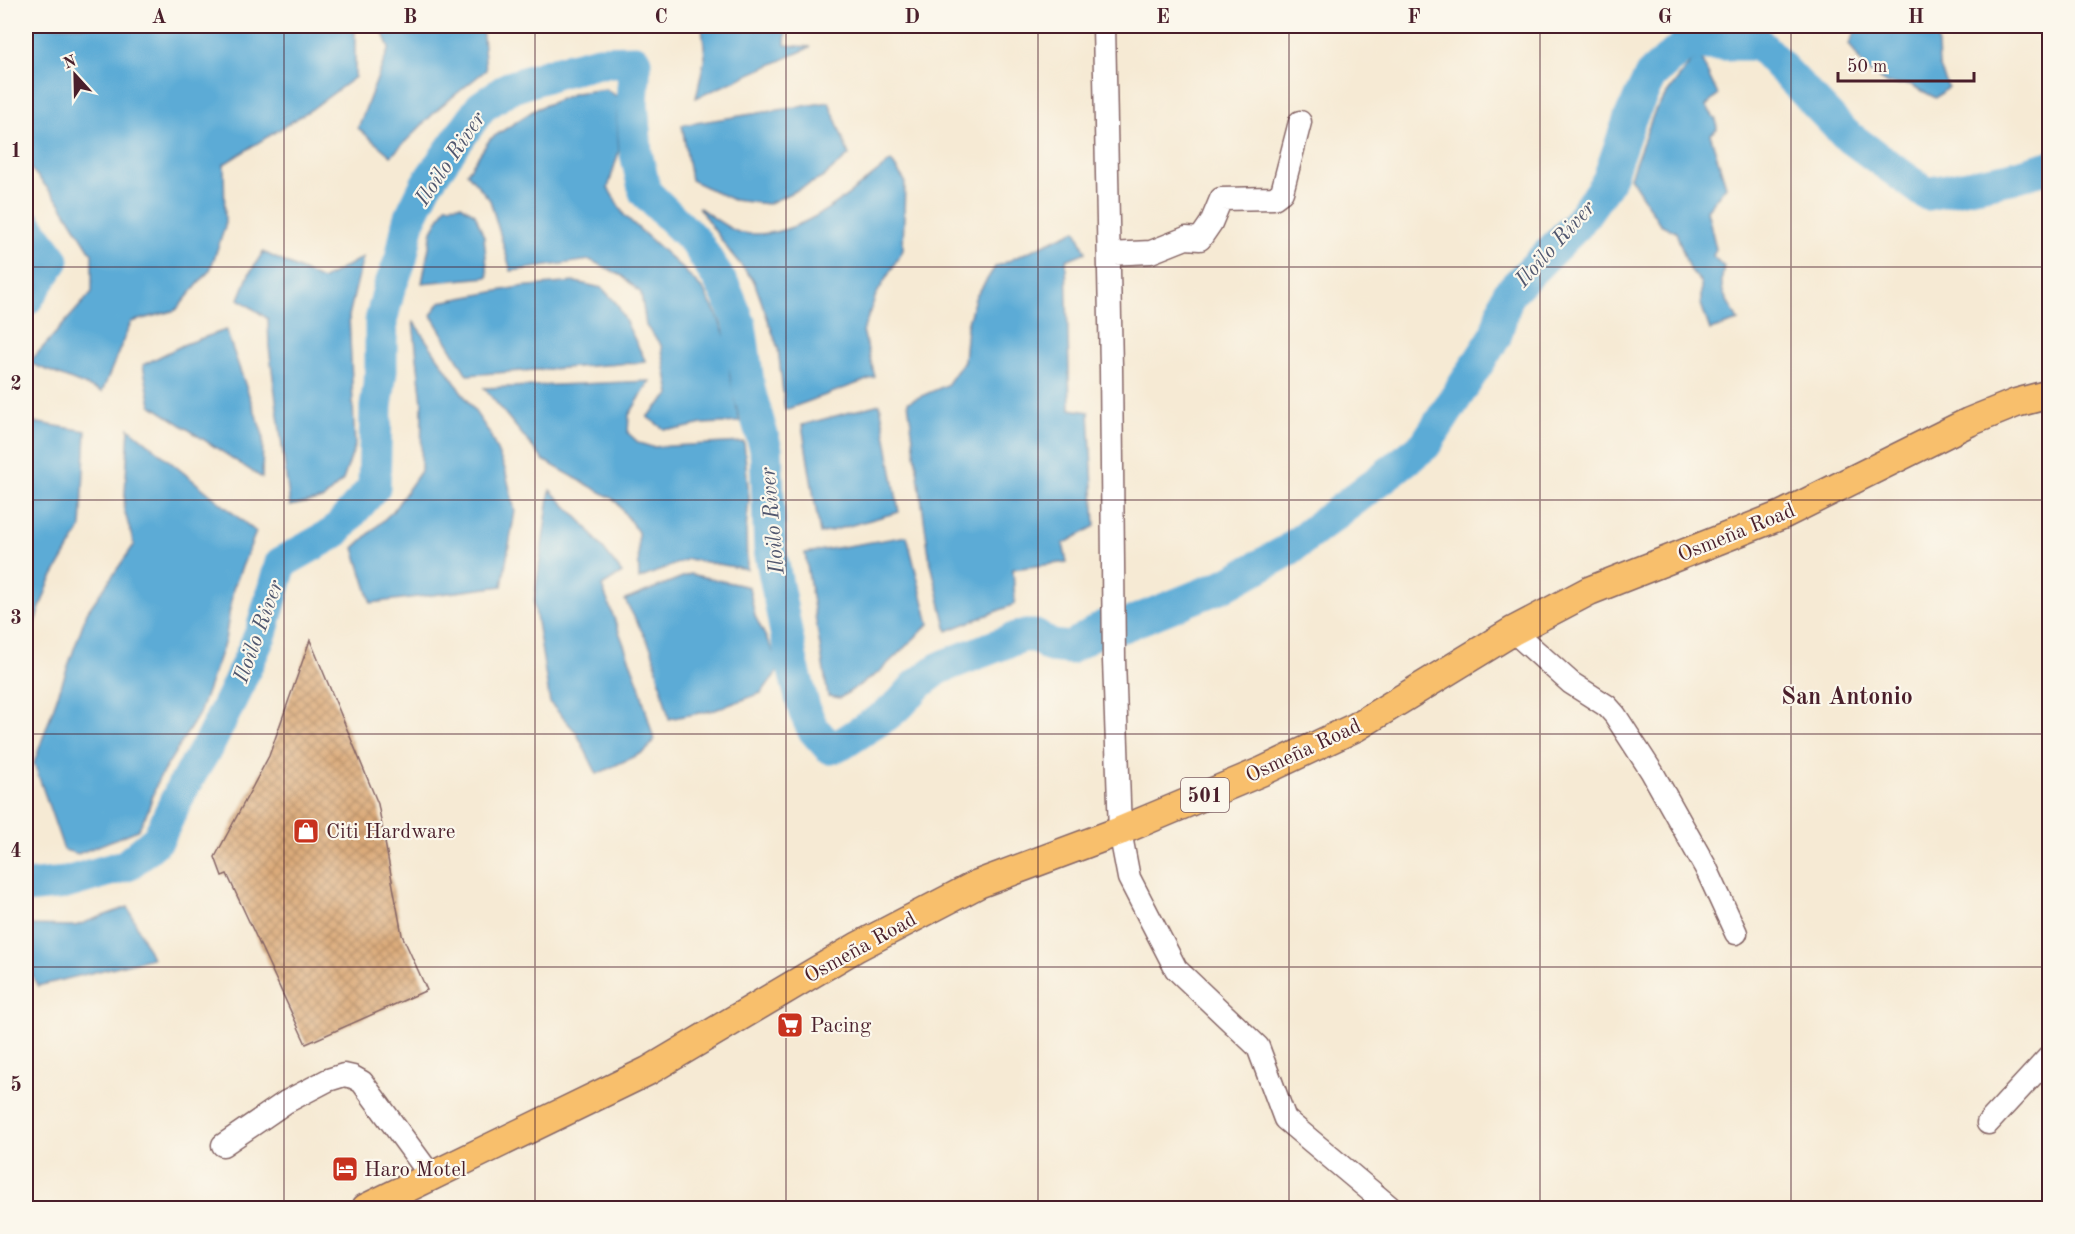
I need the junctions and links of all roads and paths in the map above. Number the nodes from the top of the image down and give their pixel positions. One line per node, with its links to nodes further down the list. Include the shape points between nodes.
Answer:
1 (1104, 26): 3 (street)
2 (1300, 122): 3 (street, via 1282,192 1274,198 1221,200 1200,239 1186,238 1151,252)
3 (1109, 254): 6 (street)
4 (2049, 394): 5 (main road, Osmeña Road / 501, via 2016,402 1969,422 1782,515 1589,591)
5 (1513, 631): 6 (main road, Osmeña Road / 501, via 1356,727); 7 (street, via 1571,683 1615,715 1706,868)
6 (1120, 831): 11 (main road, Osmeña Road / 501, via 978,884 857,947 648,1071); 13 (street, via 1129,878 1176,969 1258,1047 1285,1119)
7 (1736, 933)
8 (2049, 1056): 9 (street)
9 (1988, 1123)
10 (224, 1145): 11 (street, via 286,1102 344,1075 362,1082)
11 (431, 1176): 12 (main road, Osmeña Road / 501)
12 (366, 1209)
13 (1390, 1209)

